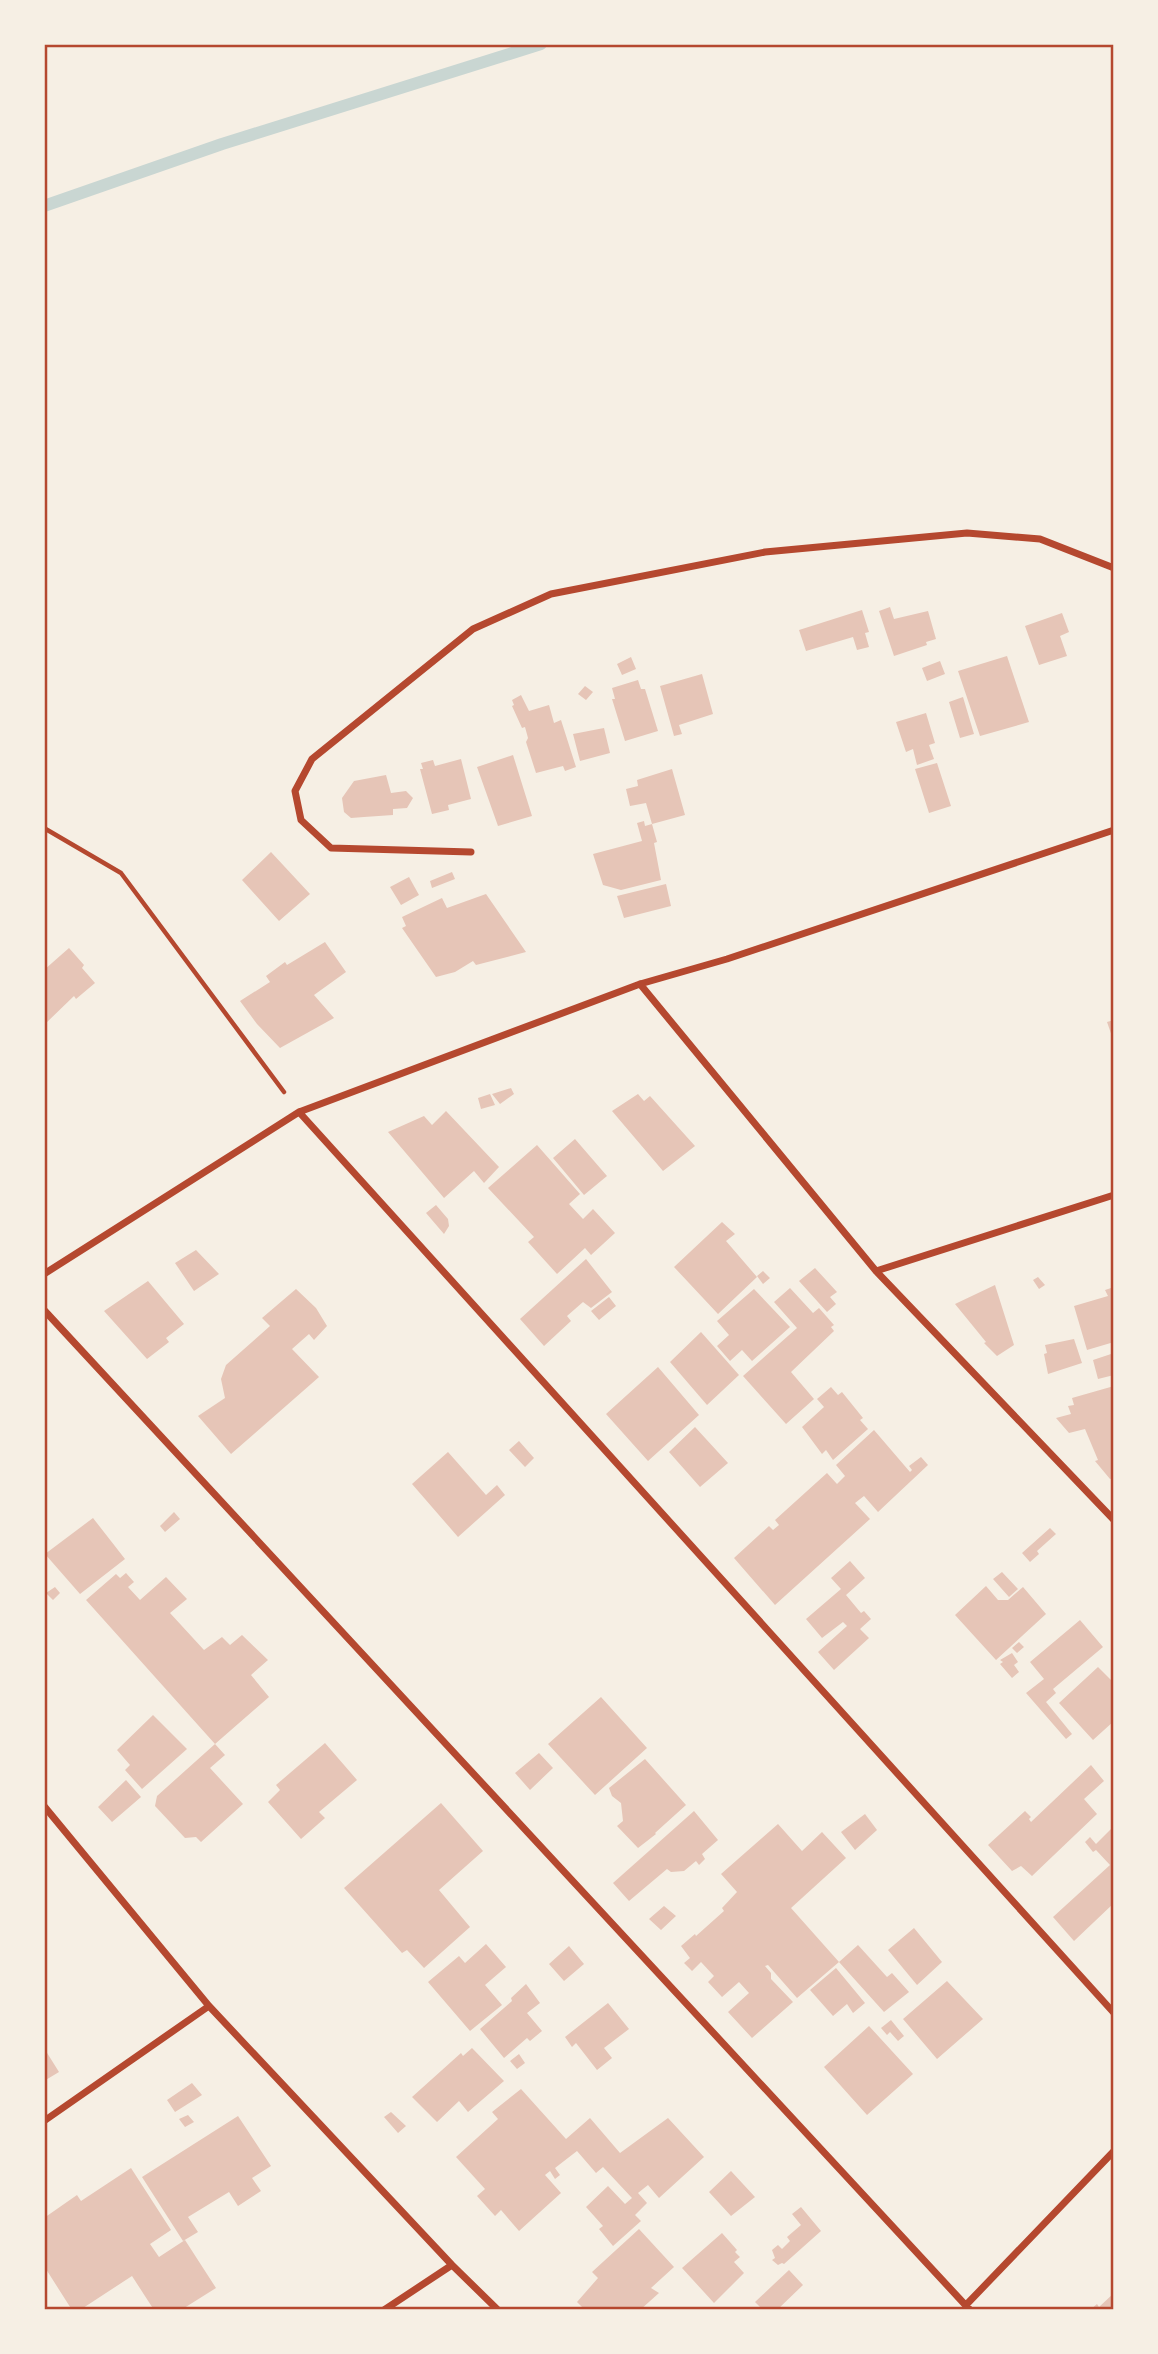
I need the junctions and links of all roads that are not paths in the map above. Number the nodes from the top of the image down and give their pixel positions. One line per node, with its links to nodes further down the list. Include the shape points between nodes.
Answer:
1 (1114, 568): 3 (street, via 1040,539 967,533 765,552 551,594 472,629 312,759 295,791 301,820 331,848)
2 (1114, 830): 4 (street)
3 (471, 852)
4 (640, 984): 5 (street); 7 (street)
5 (299, 1112): 8 (street); 13 (street)
6 (1114, 1195): 7 (street)
7 (876, 1272): 10 (street)
8 (44, 1274)
9 (44, 1310): 17 (street)
10 (1114, 1520)
11 (44, 1806): 12 (street)
12 (209, 2006): 14 (street); 16 (street)
13 (1114, 2013)
14 (44, 2121)
15 (1114, 2151): 17 (street)
16 (452, 2265): 18 (street); 19 (street)
17 (968, 2308)
18 (384, 2310)
19 (498, 2310)

